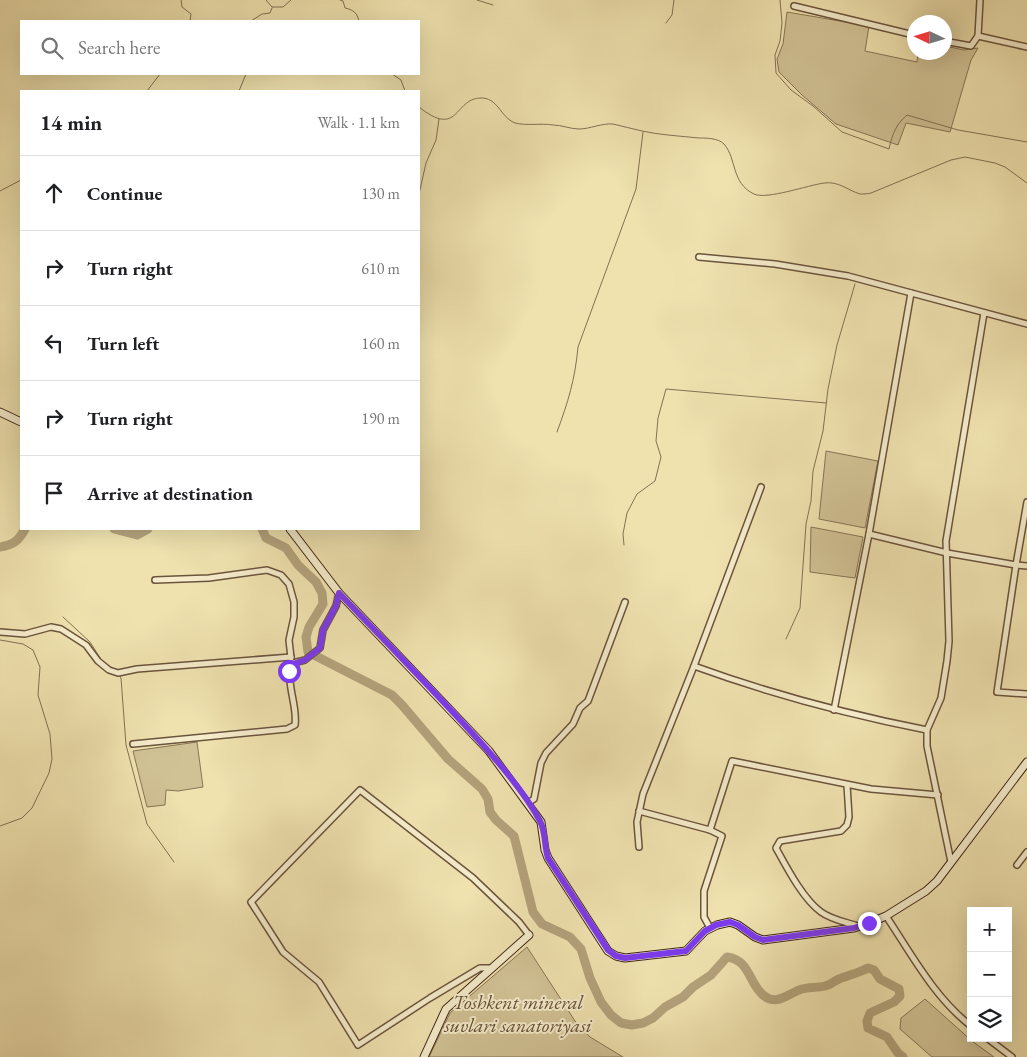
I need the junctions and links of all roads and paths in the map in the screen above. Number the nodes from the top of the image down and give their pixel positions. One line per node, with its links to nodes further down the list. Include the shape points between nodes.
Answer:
1 (980, 0): 4 (street)
2 (794, 6): 3 (street)
3 (907, 32)
4 (978, 36): 5 (street, via 971,46); 6 (street)
5 (952, 42)
6 (1027, 47)
7 (699, 258): 8 (street, via 775,264 848,276)
8 (911, 293): 9 (street); 16 (street)
9 (984, 314): 10 (street); 17 (street, via 946,541)
10 (1027, 324)
11 (0, 412): 12 (main road)
12 (20, 422)
13 (761, 487): 26 (street)
14 (1027, 502): 18 (street)
15 (291, 530): 21 (main road)
16 (869, 534): 17 (street); 28 (street)
17 (947, 552): 18 (street); 29 (street, via 947,661 941,698)
18 (1016, 565): 19 (street); 27 (street, via 998,692)
19 (1027, 566)
20 (155, 580): 24 (street, via 209,578 267,570 281,575 289,584 294,602 289,640)
21 (339, 593): 25 (street, via 323,630 320,648 305,660); 34 (main road, via 489,751)
22 (624, 602): 34 (street, via 588,701 546,753 534,798)
23 (0, 632): 24 (street, via 25,634 51,627 61,629 86,645 109,670 118,673)
24 (291, 656): 25 (street)
25 (293, 664): 30 (street, via 289,671 296,716 295,724 287,729)
26 (694, 666): 28 (street, via 752,687); 35 (street)
27 (1027, 694)
28 (834, 710): 29 (street)
29 (927, 730): 33 (street, via 927,746)
30 (133, 744)
31 (1027, 762): 39 (main road)
32 (847, 785): 33 (street); 36 (street, via 732,761); 42 (street, via 848,824 840,830 780,841 776,848 798,887 821,912)
33 (938, 796): 39 (street)
34 (528, 803): 43 (main road, via 541,822 548,858 608,950 616,956 625,958 686,951)
35 (639, 811): 36 (street); 37 (street)
36 (710, 830): 43 (street, via 722,836 704,891 704,917)
37 (639, 847)
38 (1027, 852): 40 (street)
39 (951, 862): 41 (main road, via 926,891)
40 (1017, 865)
41 (886, 916): 42 (main road); 46 (street, via 940,999)
42 (859, 926): 43 (main road, via 763,940 730,922)
43 (710, 928)
44 (529, 935): 45 (main road); 45 (street, via 473,878 360,790 251,902 284,952 319,982 358,1045 480,968)
45 (492, 968): 48 (main road, via 446,1009)
46 (967, 1023)
47 (991, 1042): 49 (street)
48 (424, 1057)
49 (1012, 1057)

